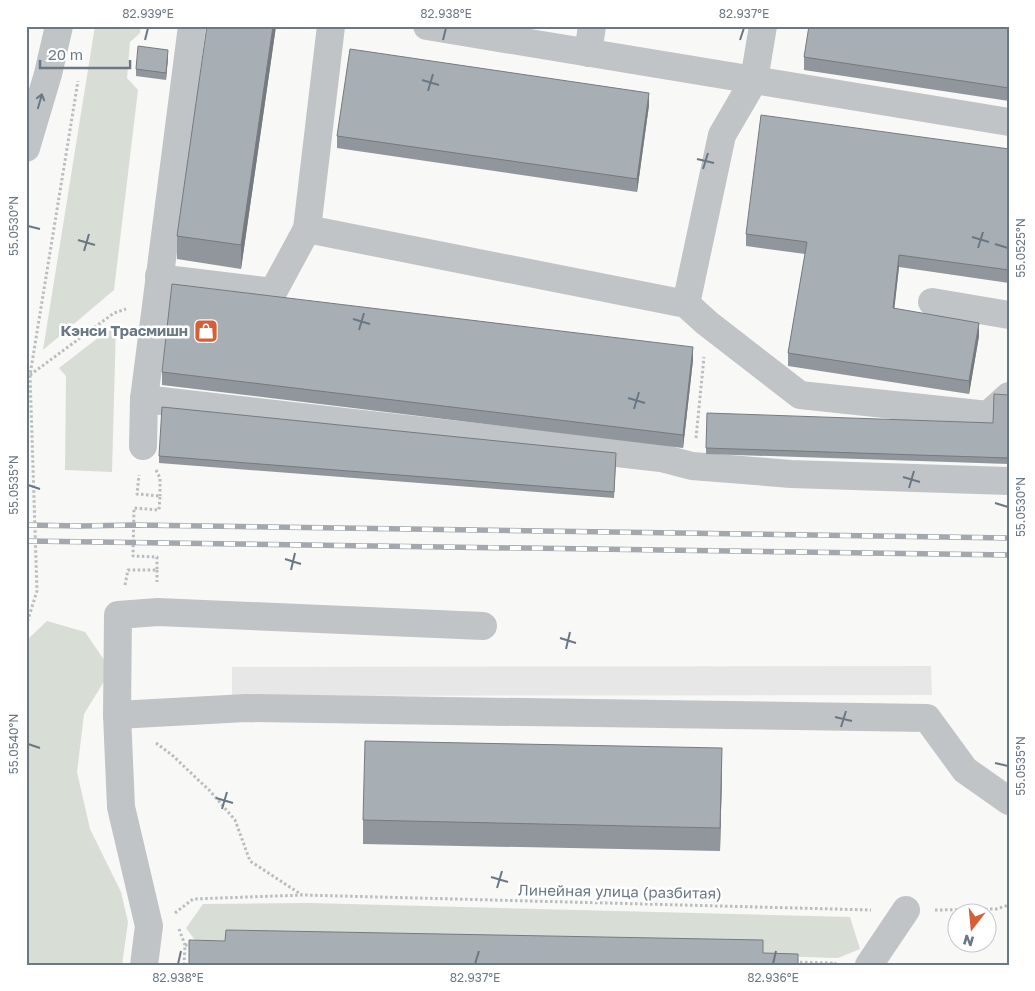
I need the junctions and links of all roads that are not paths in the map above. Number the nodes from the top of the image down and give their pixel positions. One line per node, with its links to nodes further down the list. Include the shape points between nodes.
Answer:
1 (59, 26): 10 (street, one-way to 1)
2 (192, 26): 12 (street)
3 (331, 26): 11 (street)
4 (428, 26): 7 (street)
5 (592, 26): 7 (street)
6 (763, 26): 8 (street)
7 (588, 53): 8 (street)
8 (754, 80): 9 (street); 14 (street, via 722,135)
9 (1009, 122)
10 (26, 148)
11 (306, 229): 12 (street, via 273,292); 14 (street)
12 (159, 276): 17 (street)
13 (932, 302): 15 (street)
14 (686, 304): 16 (street, via 800,394 988,415)
15 (1009, 315)
16 (1009, 396)
17 (144, 399): 18 (street); 19 (street, via 661,458 692,466 791,474)
18 (143, 446)
19 (1009, 481)
20 (483, 626): 21 (street, via 158,612 118,615)
21 (117, 715): 22 (street, via 246,708 927,718 965,770); 24 (street, via 121,807 149,926)
22 (1009, 800)
23 (906, 910): 25 (street)
24 (144, 965)
25 (869, 965)

